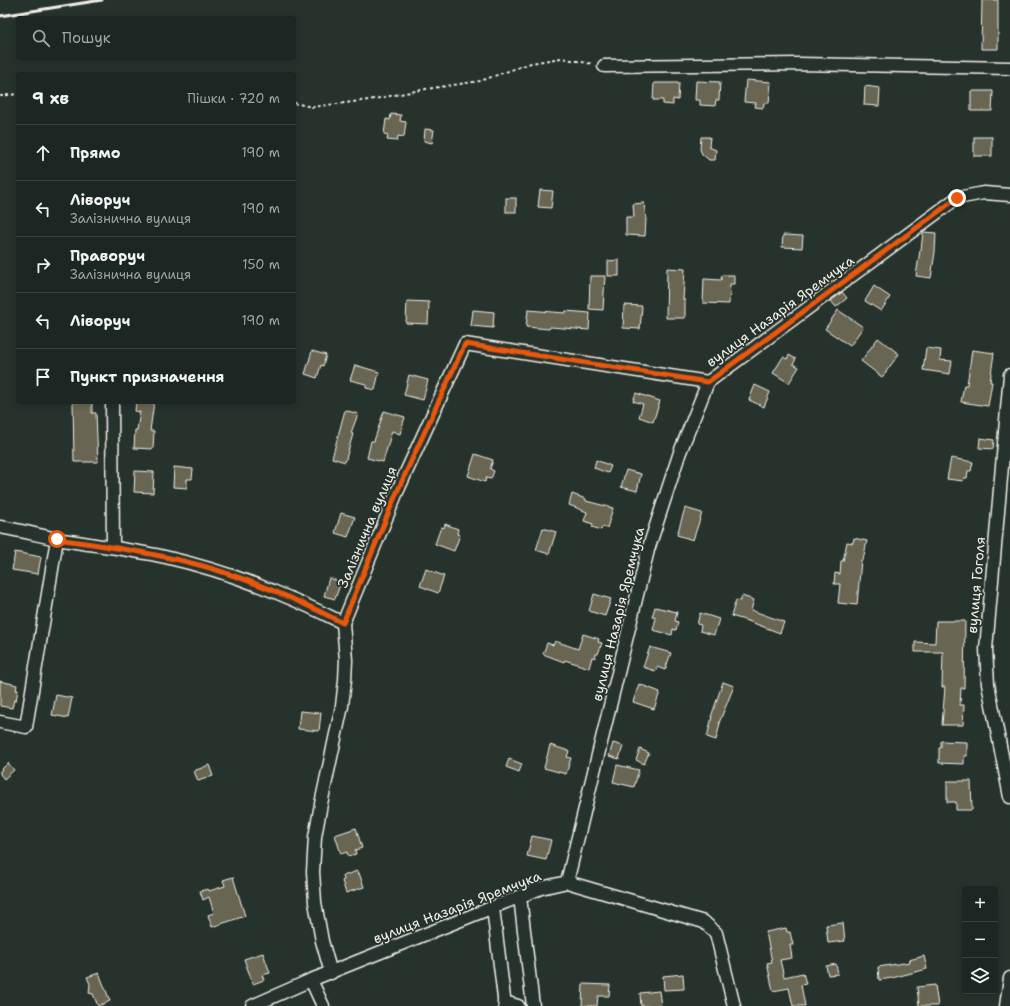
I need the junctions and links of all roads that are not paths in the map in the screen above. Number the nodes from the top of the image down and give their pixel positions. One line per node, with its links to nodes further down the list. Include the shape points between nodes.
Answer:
1 (604, 66): 2 (street, via 799,64)
2 (1010, 68)
3 (1010, 195): 5 (street, вулиця Назарія Яремчука, via 984,193 957,198)
4 (1010, 375): 12 (street, вулиця Гоголя, via 986,649 988,684)
5 (708, 382): 10 (street, Залізнична вулиця, via 465,344 397,492); 13 (street, вулиця Назарія Яремчука, via 680,452 648,550)
6 (112, 404): 9 (street)
7 (0, 527): 8 (street)
8 (57, 539): 9 (street); 11 (street, via 26,727)
9 (113, 547): 10 (street, via 204,566 248,580)
10 (343, 623): 16 (street, Залізнична вулиця, via 346,660 342,706 320,811 314,872 315,902)
11 (0, 722)
12 (1010, 797)
13 (567, 882): 14 (street, вулиця Назарія Яремчука, via 541,888); 24 (street, via 704,922 716,933)
14 (520, 897): 15 (street, вулиця Назарія Яремчука); 23 (street)
15 (493, 908): 16 (street, вулиця Назарія Яремчука); 19 (street)
16 (331, 972): 18 (street, вулиця Назарія Яремчука)
17 (1010, 978): 25 (street)
18 (311, 980): 20 (street, вулиця Назарія Яремчука); 21 (street)
19 (505, 1004): 22 (street)
20 (252, 1006)
21 (323, 1006)
22 (518, 1006)
23 (533, 1006)
24 (734, 1006)
25 (1006, 1006)

